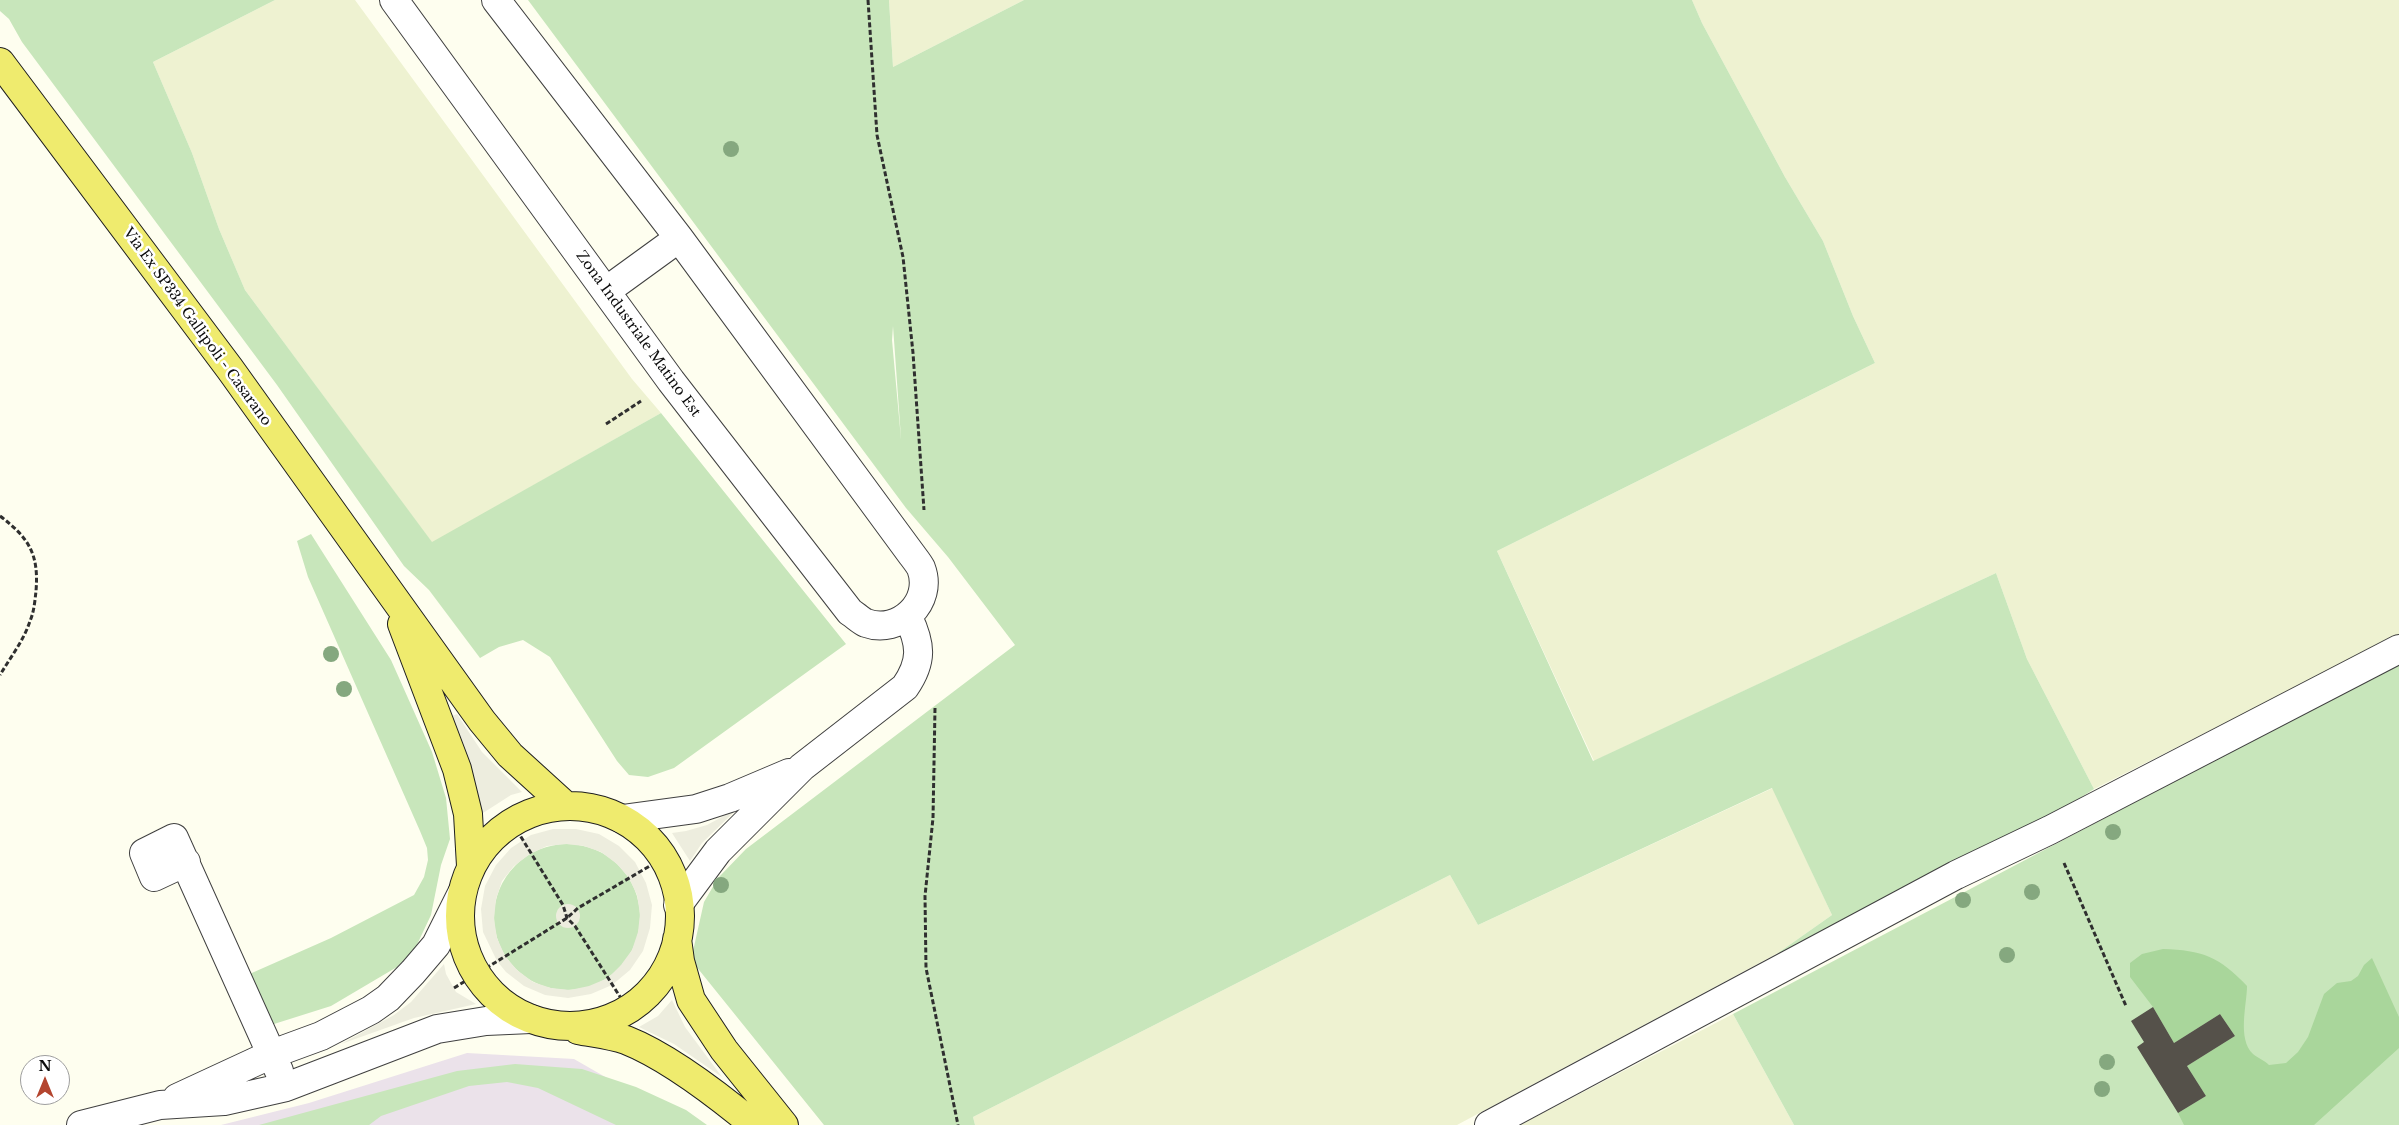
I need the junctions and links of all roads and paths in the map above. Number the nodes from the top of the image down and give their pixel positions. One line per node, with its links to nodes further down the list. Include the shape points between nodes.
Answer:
1 (394, 0): 5 (street, Zona Industriale Matino Est)
2 (496, 0): 4 (street)
3 (0, 62): 9 (main road, Via Ex SP334 Gallipoli - Casarano, via 230,370)
4 (680, 238): 5 (street); 10 (street, via 921,569 923,588 918,605)
5 (606, 291): 6 (street, Zona Industriale Matino Est)
6 (671, 381): 7 (path); 10 (street, Zona Industriale Matino Est, via 850,612 865,623 881,626)
7 (606, 424)
8 (0, 516): 12 (path, via 28,543 36,559 37,576 30,621)
9 (391, 594): 14 (main road, Via Ex SP334 Gallipoli - Casarano, via 510,755); 20 (main road, Via Ex SP334 Gallipoli - Casarano, via 457,769 468,814)
10 (908, 617): 13 (street, via 918,637 919,652 905,687)
11 (2399, 649): 17 (street)
12 (0, 675)
13 (802, 767): 16 (street, via 696,809); 22 (street, via 718,851)
14 (566, 806): 15 (main road); 16 (main road, via 595,808)
15 (507, 815): 20 (main road); 23 (path)
16 (622, 819): 18 (main road)
17 (2050, 830): 26 (path); 35 (street, via 1956,874)
18 (669, 854): 22 (main road); 23 (path, via 578,908)
19 (186, 862): 29 (street, via 236,980)
20 (471, 866): 21 (main road)
21 (462, 893): 25 (main road, via 460,921); 29 (street, via 436,945 388,998 321,1036)
22 (678, 905): 24 (main road)
23 (567, 918): 25 (path); 27 (path, via 576,926)
24 (677, 936): 27 (main road, via 665,971); 34 (main road, via 691,1000 724,1050)
25 (465, 981): 28 (main road, via 510,1008)
26 (2126, 1006)
27 (628, 1009): 28 (main road, via 604,1020 580,1025)
28 (543, 1022): 30 (street, via 486,1021 437,1029); 33 (main road, via 626,1040 719,1096)
29 (272, 1054): 30 (street); 31 (street)
30 (286, 1087): 31 (street)
31 (153, 1113): 32 (street)
32 (81, 1125)
33 (754, 1125)
34 (784, 1125)
35 (1489, 1125)

